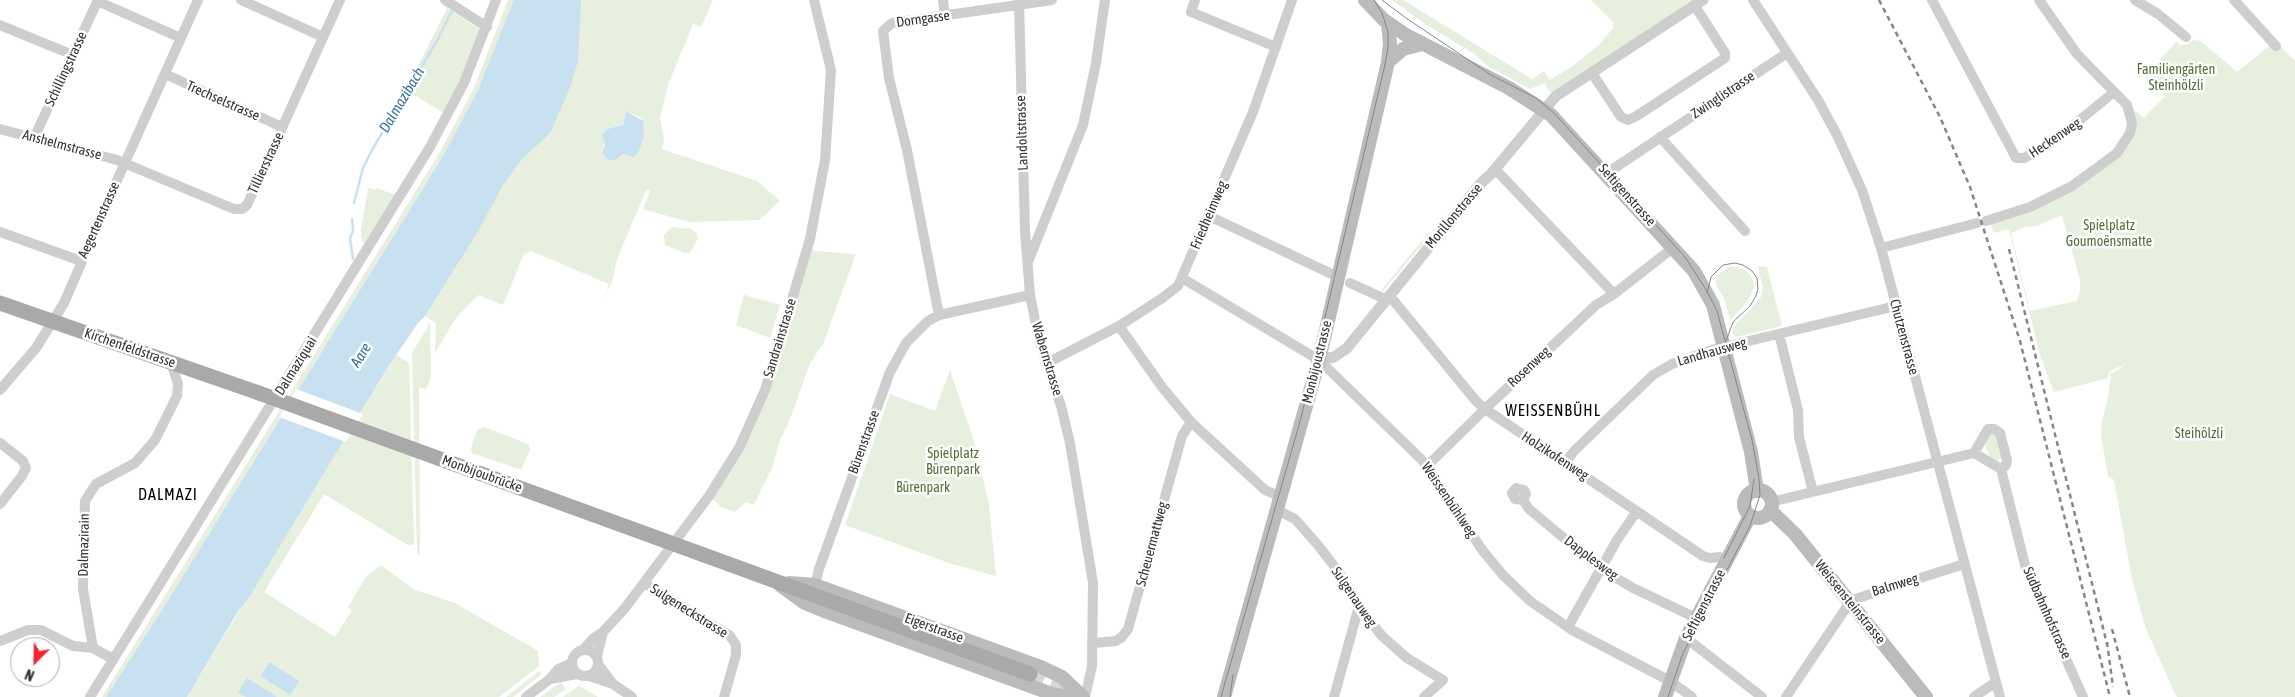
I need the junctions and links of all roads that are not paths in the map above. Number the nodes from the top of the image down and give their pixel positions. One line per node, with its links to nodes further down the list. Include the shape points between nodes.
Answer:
1 (97, 0): 27 (street); 32 (street, Schillingstrasse)
2 (198, 0): 27 (street, Aegertenstrasse)
3 (241, 0): 25 (street)
4 (340, 0): 25 (street, Tillierstrasse)
5 (496, 0): 24 (street, Dalmaziquai)
6 (814, 0): 90 (street, Sandrainstrasse, via 831,70 830,102 818,201 791,305 765,390 739,448 709,496)
7 (943, 0): 21 (street)
8 (1052, 0): 18 (street, Dorngasse)
9 (1105, 0): 51 (street, Wabernstrasse, via 1092,83 1079,135)
10 (1195, 0): 30 (street, via 1191,12)
11 (1292, 0): 30 (street, Friedheimweg)
12 (1365, 0): 22 (main road, Seftigenstrasse)
13 (1753, 0): 31 (street, Chutzenstrasse)
14 (1932, 0): 36 (street, Heckenweg, via 2016,158 2024,158 2053,142)
15 (2039, 0): 36 (street, via 2068,43)
16 (2135, 0): 26 (street)
17 (2234, 0): 29 (street)
18 (1019, 2): 21 (street, Dorngasse); 51 (street, Landoltstrasse)
19 (1699, 3): 34 (street, Morillonstrasse); 34 (street, Morillonstrasse, via 1725,58 1635,117 1628,120 1621,117)
20 (451, 4): 24 (street)
21 (945, 16): 59 (street, Dorngasse, via 892,23 882,36)
22 (1388, 23): 28 (main road, Seftigenstrasse); 33 (main road, Monbijoustrasse)
23 (0, 25): 32 (street)
24 (487, 27): 102 (street, Dalmaziquai, via 464,83 430,147)
25 (323, 37): 38 (street, Tillierstrasse)
26 (2186, 37)
27 (181, 38): 35 (street, Aegertenstrasse)
28 (1422, 44): 33 (main road, via 1403,49); 37 (main road, Seftigenstrasse, via 1478,71)
29 (2276, 46)
30 (1276, 47): 45 (street, Friedheimweg, via 1253,112)
31 (1787, 53): 40 (street, Zwinglistrasse); 49 (street, Chutzenstrasse, via 1818,100 1847,154)
32 (72, 55): 41 (street, Schillingstrasse)
33 (1388, 62): 53 (main road, Monbijoustrasse)
34 (1592, 73): 37 (street, Morillonstrasse, via 1556,96)
35 (165, 74): 38 (street, Trechselstrasse); 42 (street, Aegertenstrasse)
36 (2114, 92): 49 (street, via 2130,111 2130,133 2117,152 2095,170 2055,196 2021,211)
37 (1544, 109): 43 (street, Morillonstrasse); 44 (main road, Seftigenstrasse)
38 (282, 127): 42 (street, Tillierstrasse, via 247,205 238,210)
39 (0, 128): 41 (street, Anshelmstrasse)
40 (1660, 137): 44 (street, Zwinglistrasse); 46 (street)
41 (34, 138): 42 (street, Anshelmstrasse)
42 (124, 163): 50 (street, Aegertenstrasse)
43 (1495, 169): 54 (street); 56 (street, Morillonstrasse)
44 (1607, 173): 48 (main road, Seftigenstrasse)
45 (1209, 216): 52 (street, Friedheimweg); 53 (street, Holzikofenweg)
46 (1744, 231)
47 (0, 232): 50 (street)
48 (1674, 247): 54 (street, Rosenweg); 63 (main road, Seftigenstrasse, via 1708,293)
49 (1881, 248): 58 (street, Chutzenstrasse)
50 (81, 261): 60 (street, Aegertenstrasse)
51 (1027, 266): 55 (street, Wabernstrasse)
52 (1182, 278): 61 (street, Friedheimweg, via 1172,292); 64 (street, Weissenbühlweg)
53 (1344, 280): 56 (street, Holzikofenweg); 64 (main road, Monbijoustrasse)
54 (1614, 294): 69 (street, Rosenweg, via 1596,305)
55 (1030, 295): 59 (street, Bürenstrasse); 66 (street, Wabernstrasse)
56 (1387, 297): 64 (street, Morillonstrasse, via 1346,348 1334,357); 69 (street, Holzikofenweg)
57 (0, 302): 60 (main road, Kirchenfeldstrasse)
58 (1896, 306): 62 (street, Landhausweg); 73 (street, Chutzenstrasse)
59 (938, 315): 91 (street, Bürenstrasse, via 916,333 898,356 840,509)
60 (53, 321): 65 (main road, Kirchenfeldstrasse); 67 (street, Aegertenstrasse, via 36,348)
61 (1118, 326): 66 (street, Friedheimweg); 70 (street, Sulgenauweg)
62 (1779, 334): 63 (street, Landhausweg); 78 (street, via 1798,410 1799,437)
63 (1723, 347): 74 (street, Landhausweg, via 1657,372); 77 (main road, Seftigenstrasse, via 1751,452)
64 (1320, 360): 75 (street, Weissenbühlweg); 80 (main road, Monbijoustrasse)
65 (171, 362): 68 (main road, Kirchenfeldstrasse); 100 (street, Dalmazirain, via 178,394 150,447 128,467 96,484 85,501 83,589)
66 (1047, 363): 99 (street, Wabernstrasse, via 1070,442 1093,582)
67 (0, 390)
68 (260, 393): 85 (main road, Monbijoubrücke, bridge)
69 (1485, 409): 74 (street, Holzikofenweg); 75 (street, Rosenweg)
70 (1191, 422): 80 (street, Sulgenauweg); 99 (street, Scheuermattweg, via 1182,436 1128,629 1116,641)
71 (0, 443): 81 (street, via 26,466)
72 (1974, 453): 73 (street); 76 (street); 76 (street, Südbahnhofstrasse, via 1988,429 1997,430 2007,460)
73 (1938, 462): 78 (street); 87 (street, Chutzenstrasse)
74 (1565, 463): 83 (street, Holzikofenweg)
75 (1427, 466): 95 (street, Weissenbühlweg, via 1494,565 1530,601)
76 (2001, 469): 128 (street, Südbahnhofstrasse, via 2026,568)
77 (1756, 490): 82 (main road, via 1765,493); 84 (main road, via 1744,500 1745,510)
78 (1813, 492): 82 (street)
79 (1523, 500): 88 (street, Dapplesweg, via 1529,509)
80 (1279, 503): 93 (street, Sulgenauweg, via 1338,571); 118 (main road, Monbijoustrasse)
81 (0, 504)
82 (1771, 506): 84 (main road, via 1761,518); 92 (main road, Weissensteinstrasse)
83 (1637, 510): 86 (street, Holzikofenweg, via 1705,556); 88 (street)
84 (1750, 516): 86 (main road, Seftigenstrasse)
85 (704, 555): 89 (main road, Eigerstrasse)
86 (1727, 560): 94 (main road, Seftigenstrasse)
87 (1964, 564): 92 (street, Balmweg, via 1862,595); 110 (street, Chutzenstrasse)
88 (1601, 569): 94 (street, Dapplesweg); 95 (street)
89 (776, 581): 91 (main road, Eigerstrasse); 107 (main road, Eigerstrasse)
90 (644, 583): 96 (street, Sandrainstrasse); 115 (street, Sulgeneckstrasse, via 733,640 736,655)
91 (815, 586): 107 (main road, Eigerstrasse)
92 (1850, 603): 124 (street, Balmweg); 125 (main road, Weissensteinstrasse)
93 (1359, 606): 119 (street); 120 (street, Sulgenauweg, via 1376,630 1398,651 1443,680)
94 (1696, 618): 97 (main road, Seftigenstrasse)
95 (1568, 627): 109 (street, Weissenbühlweg)
96 (603, 632): 101 (street, Sandrainstrasse); 103 (street, Sandrainstrasse)
97 (1686, 638): 109 (main road, Seftigenstrasse); 123 (street)
98 (0, 641): 100 (street, via 37,629 73,646)
99 (1094, 643): 117 (street, Wabernstrasse, via 1091,673)
100 (93, 648): 102 (street)
101 (583, 650): 103 (street, via 592,652); 104 (street, via 574,655)
102 (113, 659): 112 (street, Dalmaziquai)
103 (598, 660): 106 (street, via 595,672); 111 (street)
104 (572, 662): 105 (street); 108 (street, via 558,669)
105 (577, 674): 106 (street); 108 (street)
106 (589, 676): 111 (street)
107 (1034, 676): 116 (main road, Eigerstrasse, via 1055,695); 117 (main road, Eigerstrasse, via 1062,677)
108 (550, 679): 113 (street)
109 (1670, 681): 121 (main road, Seftigenstrasse); 122 (street, Weissenbühlweg)
110 (1996, 682): 126 (street); 127 (street, Chutzenstrasse)
111 (613, 684): 114 (street)
112 (90, 697)
113 (526, 697)
114 (632, 697)
115 (724, 697)
116 (1073, 697)
117 (1084, 697)
118 (1224, 697)
119 (1334, 697)
120 (1424, 697)
121 (1665, 697)
122 (1692, 697)
123 (1762, 697)
124 (1786, 697)
125 (1926, 697)
126 (1974, 697)
127 (2000, 697)
128 (2083, 697)

